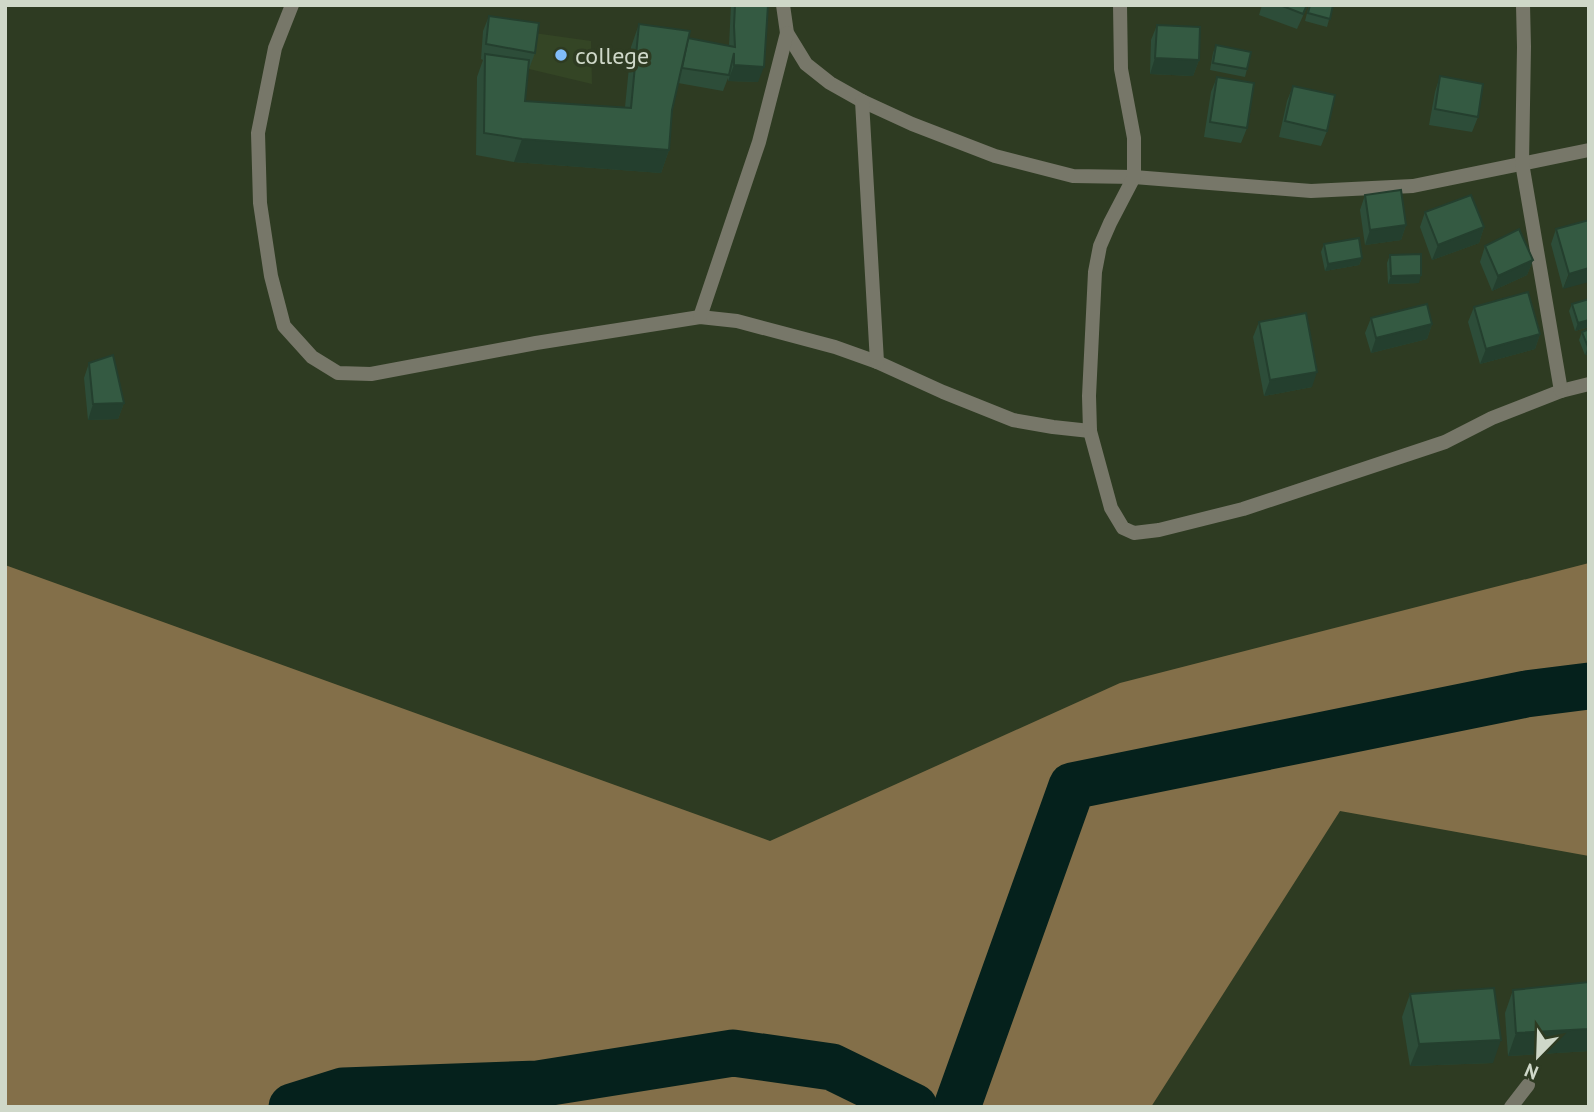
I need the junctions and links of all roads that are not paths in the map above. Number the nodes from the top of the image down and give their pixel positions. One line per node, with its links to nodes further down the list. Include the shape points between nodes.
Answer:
1 (292, 5): 10 (street, via 275,48 258,133 260,203 284,326 312,357 338,373 371,374)
2 (783, 5): 5 (street)
3 (1120, 5): 9 (street, via 1121,69 1134,138)
4 (1523, 5): 8 (street)
5 (787, 33): 6 (street, via 806,64); 10 (street, via 759,142)
6 (862, 100): 9 (street, via 995,156 1073,176); 11 (street)
7 (1589, 150): 8 (street)
8 (1522, 163): 9 (street, via 1413,186 1311,191); 13 (street)
9 (1134, 177): 14 (street, via 1100,246 1095,272)
10 (700, 317): 11 (street, via 737,321)
11 (877, 362): 14 (street, via 1013,420)
12 (1589, 384): 13 (street)
13 (1561, 391): 14 (street, via 1445,442 1290,494 1134,533 1123,528 1111,508)
14 (1090, 431)
15 (1528, 1085): 16 (street)
16 (1511, 1107)

